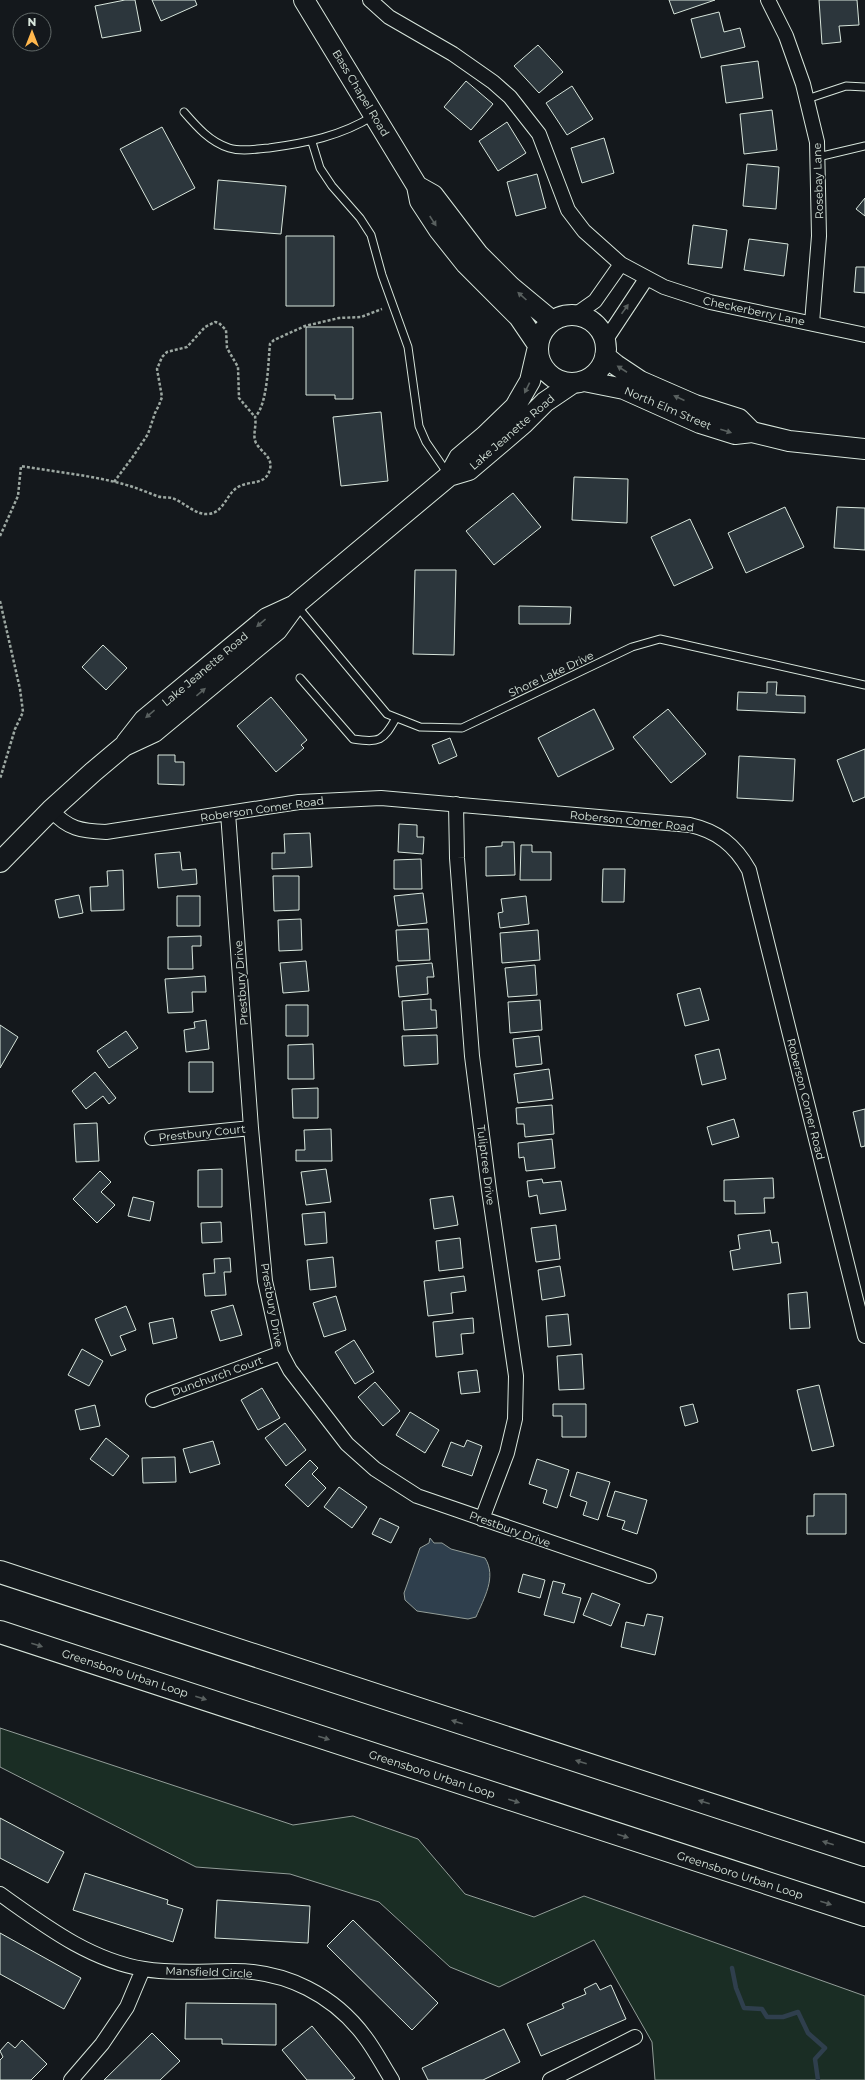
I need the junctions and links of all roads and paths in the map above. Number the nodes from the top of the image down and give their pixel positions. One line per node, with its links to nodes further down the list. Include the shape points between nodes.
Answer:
1 (304, 0): 7 (main road, Bass Chapel Road)
2 (370, 0): 12 (street, Checkerberry Lane, via 389,17 453,54 510,97 539,134 568,210 584,231)
3 (768, 0): 5 (street, Rosebay Lane, via 786,36)
4 (865, 87): 5 (lane, via 846,86)
5 (807, 99): 10 (street, Rosebay Lane)
6 (184, 112): 8 (lane, via 213,141 230,148 248,150)
7 (374, 114): 8 (lane, via 361,123); 11 (main road, Bass Chapel Road)
8 (312, 142): 14 (lane, via 320,168 371,235)
9 (865, 146): 10 (lane)
10 (818, 157): 17 (street, Rosebay Lane, via 819,236)
11 (417, 186): 16 (main road, Bass Chapel Road, one-way to 11, via 478,254 432,194); 19 (main road, Bass Chapel Road, one-way to 19, via 420,201 439,230 466,264 519,317)
12 (621, 264): 13 (street, Checkerberry Lane); 15 (street, via 595,301)
13 (646, 279): 17 (street, Checkerberry Lane, via 710,302); 20 (street, one-way to 13)
14 (392, 305): 22 (path, via 361,317 339,318 305,326 274,340 270,344 263,402 260,412); 25 (lane, via 408,347 419,426 426,442)
15 (574, 315): 16 (main road); 20 (main road, via 594,323 600,331)
16 (552, 321): 19 (main road, via 545,328)
17 (812, 323): 18 (street, Checkerberry Lane)
18 (865, 335)
19 (538, 348): 21 (main road, via 542,366 553,378 562,382); 25 (main road, Lake Jeanette Road, one-way to 25, via 535,366 525,393 502,421 459,458)
20 (605, 348): 21 (main road, via 598,371); 23 (main road, North Elm Street, one-way to 20, via 739,419 695,405 640,380 616,366)
21 (578, 382): 23 (main road, North Elm Street, one-way to 23, via 624,389 694,420 735,434); 25 (main road, Lake Jeanette Road, via 545,402 469,470)
22 (255, 417): 26 (path, via 257,424 254,440 268,458 271,467 268,475 263,480 238,487 222,507 214,512 198,512 179,500 158,497); 26 (path, via 239,398 238,367 227,348 226,330 220,322 210,324 187,347 167,352 162,357 157,369 162,397 148,434)
23 (752, 432): 24 (main road, North Elm Street, via 789,441)
24 (865, 449)
25 (449, 476): 29 (main road, Lake Jeanette Road)
26 (114, 482): 27 (path, via 21,466 18,496)
27 (0, 536)
28 (0, 601): 33 (path, via 23,712 15,729)
29 (296, 604): 32 (lane, Shore Lake Drive, via 386,714); 35 (main road, Lake Jeanette Road, via 277,630 154,732 124,746)
30 (300, 678): 32 (lane, via 353,739 372,742 386,736)
31 (865, 685): 32 (lane, Shore Lake Drive, via 660,639 632,647 462,728 420,727)
32 (396, 718)
33 (0, 780)
34 (456, 804): 36 (street, Roberson Comer Road, via 381,798 328,799); 40 (street, Roberson Comer Road, via 690,825 720,836 743,858 749,870); 43 (street, Tuliptree Drive, via 457,858 472,1056 516,1376 515,1419 507,1453)
35 (51, 810): 36 (street, Roberson Comer Road, via 62,822 77,829 100,832); 37 (main road, Lake Jeanette Road)
36 (228, 813): 38 (street, Prestbury Drive)
37 (0, 862)
38 (251, 1128): 39 (street, Prestbury Court); 41 (street, Prestbury Drive, via 266,1280)
39 (152, 1138)
40 (865, 1336)
41 (281, 1353): 42 (street, Dunchurch Court); 43 (street, Prestbury Drive, via 290,1370 347,1444 375,1469 417,1496)
42 (153, 1400)
43 (482, 1519): 45 (street, Prestbury Drive)
44 (0, 1572): 47 (highway, one-way to 44)
45 (649, 1576)
46 (0, 1632): 49 (highway, Greensboro Urban Loop, one-way to 49)
47 (865, 1855)
48 (0, 1894): 50 (street, Mansfield Circle, via 51,1930 78,1945 110,1959)
49 (865, 1915)
50 (143, 1969): 52 (street, via 127,2007 102,2044); 53 (street, Mansfield Circle, via 183,1972 236,1971 290,1980 330,2001 364,2036)
51 (635, 2037): 54 (street)
52 (71, 2080)
53 (392, 2080)
54 (550, 2080)

